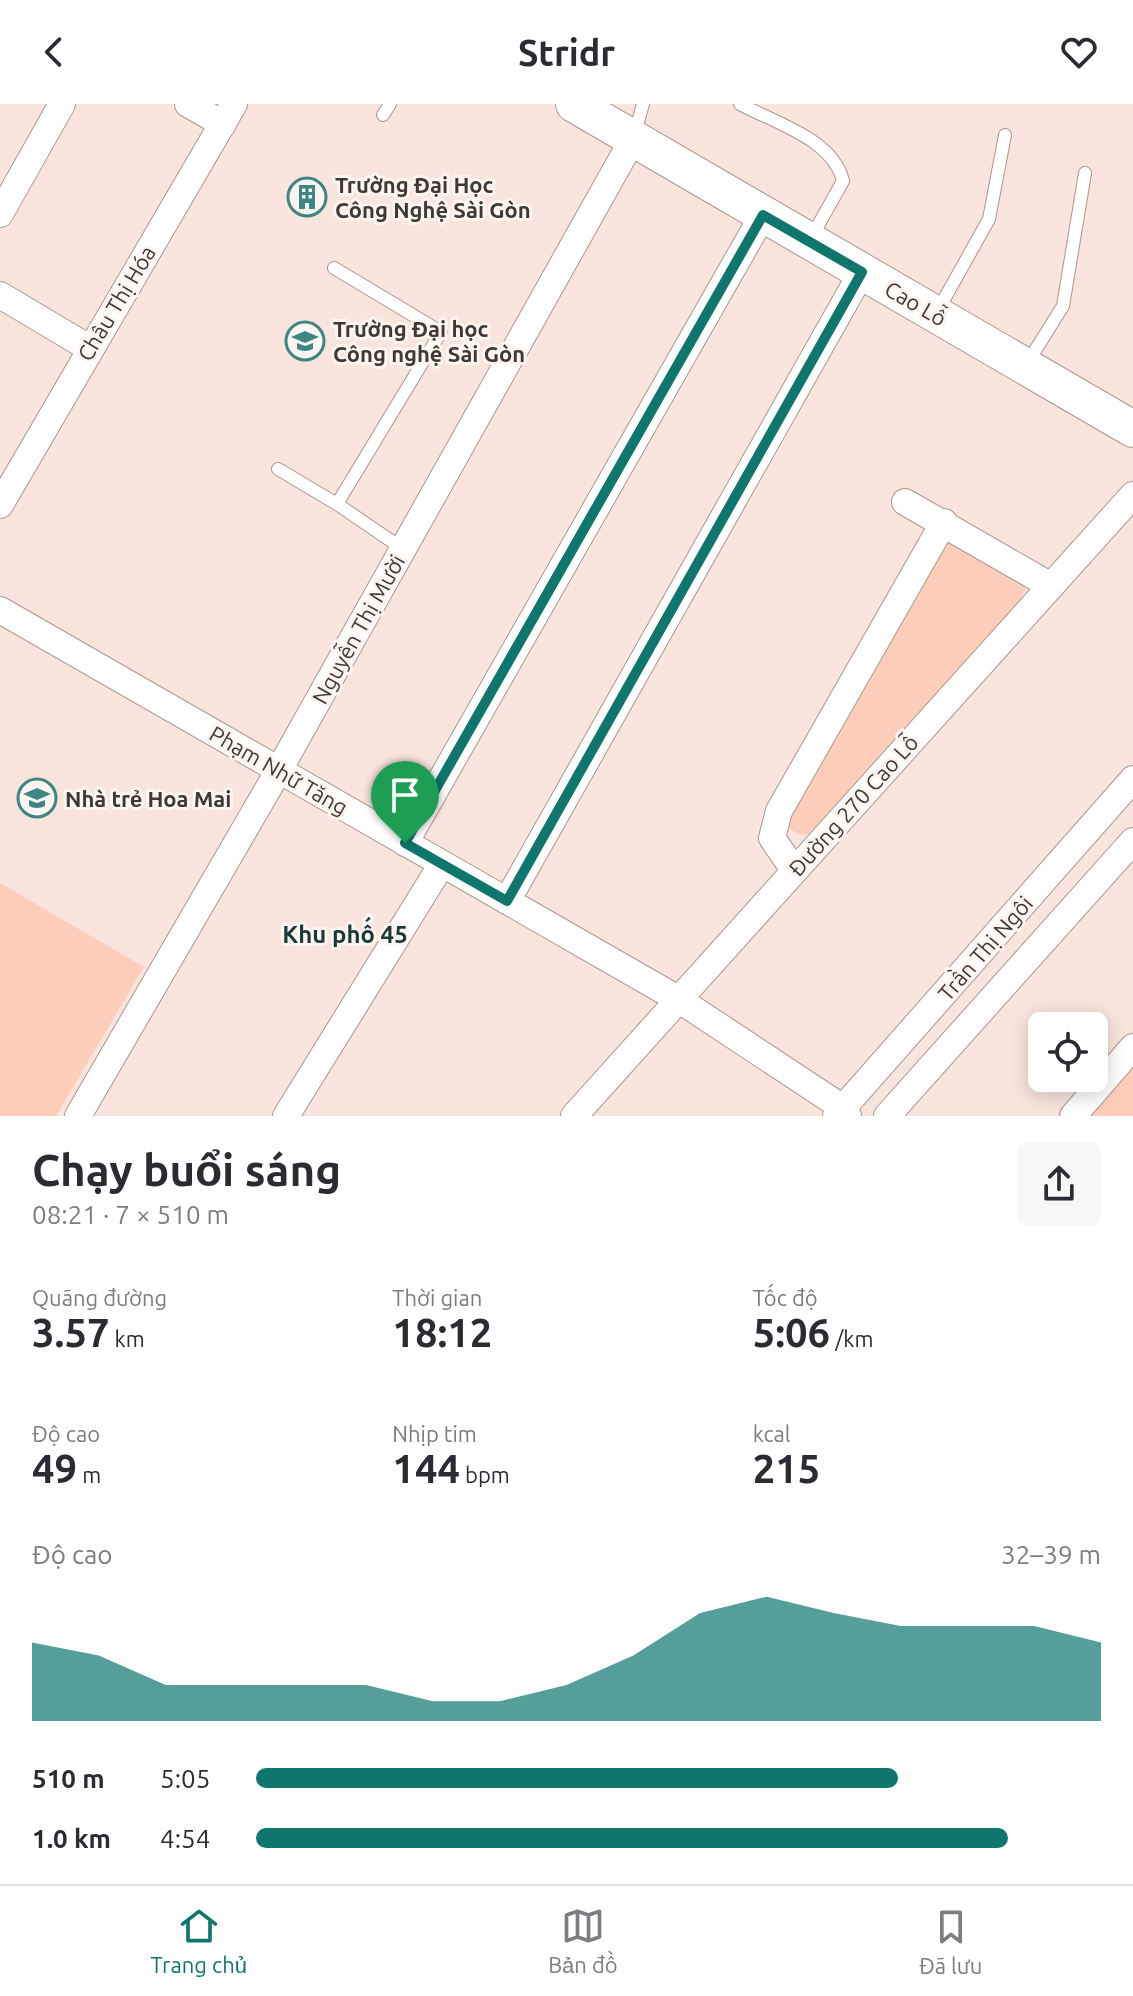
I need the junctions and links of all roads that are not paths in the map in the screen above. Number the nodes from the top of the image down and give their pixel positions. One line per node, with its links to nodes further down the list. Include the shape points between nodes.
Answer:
1 (62, 104): 10 (street)
2 (188, 104): 6 (street)
3 (574, 104): 8 (street, Cao Lỗ)
4 (643, 104): 8 (lane)
5 (740, 104): 12 (lane, via 825,149 839,164 843,181)
6 (228, 114): 17 (street, Châu Thị Hóa)
7 (1005, 135): 16 (lane, via 989,219)
8 (633, 139): 11 (street, Cao Lỗ); 26 (street, Nguyễn Thị Mười)
9 (1085, 173): 18 (lane, via 1063,306)
10 (0, 214)
11 (763, 215): 12 (street, Cao Lỗ); 32 (street)
12 (809, 241): 14 (street, Cao Lỗ)
13 (334, 268): 23 (lane, via 441,332)
14 (862, 272): 16 (street, Cao Lỗ); 35 (street)
15 (0, 295): 17 (street)
16 (936, 314): 18 (street, Cao Lỗ)
17 (89, 348): 24 (street, Châu Thị Hóa)
18 (1025, 366): 19 (street, Cao Lỗ)
19 (1133, 429)
20 (278, 469): 23 (lane)
21 (1133, 495): 27 (street, Đường 270 Cao Lỗ)
22 (905, 502): 25 (street)
23 (337, 504): 26 (lane)
24 (0, 505)
25 (944, 522): 27 (street); 34 (street, via 779,811 772,838)
26 (403, 549): 29 (street, Nguyễn Thị Mười)
27 (1051, 586): 34 (street, Đường 270 Cao Lỗ)
28 (0, 610): 29 (street, Phạm Nhữ Tăng)
29 (279, 770): 32 (street, Phạm Nhữ Tăng); 39 (street, Nguyễn Thị Mười)
30 (1133, 779): 38 (street, Trần Thị Ngôi)
31 (1133, 841): 42 (street, Trần Thị Ngôi)
32 (405, 843): 33 (street, Phạm Nhữ Tăng)
33 (442, 864): 35 (street, Phạm Nhữ Tăng); 40 (street)
34 (794, 870): 36 (street, Đường 270 Cao Lỗ)
35 (507, 901): 36 (street, Phạm Nhữ Tăng)
36 (678, 999): 38 (street, Phạm Nhữ Tăng); 41 (street, Đường 270 Cao Lỗ)
37 (1133, 1047): 43 (street)
38 (842, 1113)
39 (78, 1116)
40 (286, 1116)
41 (574, 1116)
42 (887, 1116)
43 (1073, 1116)

